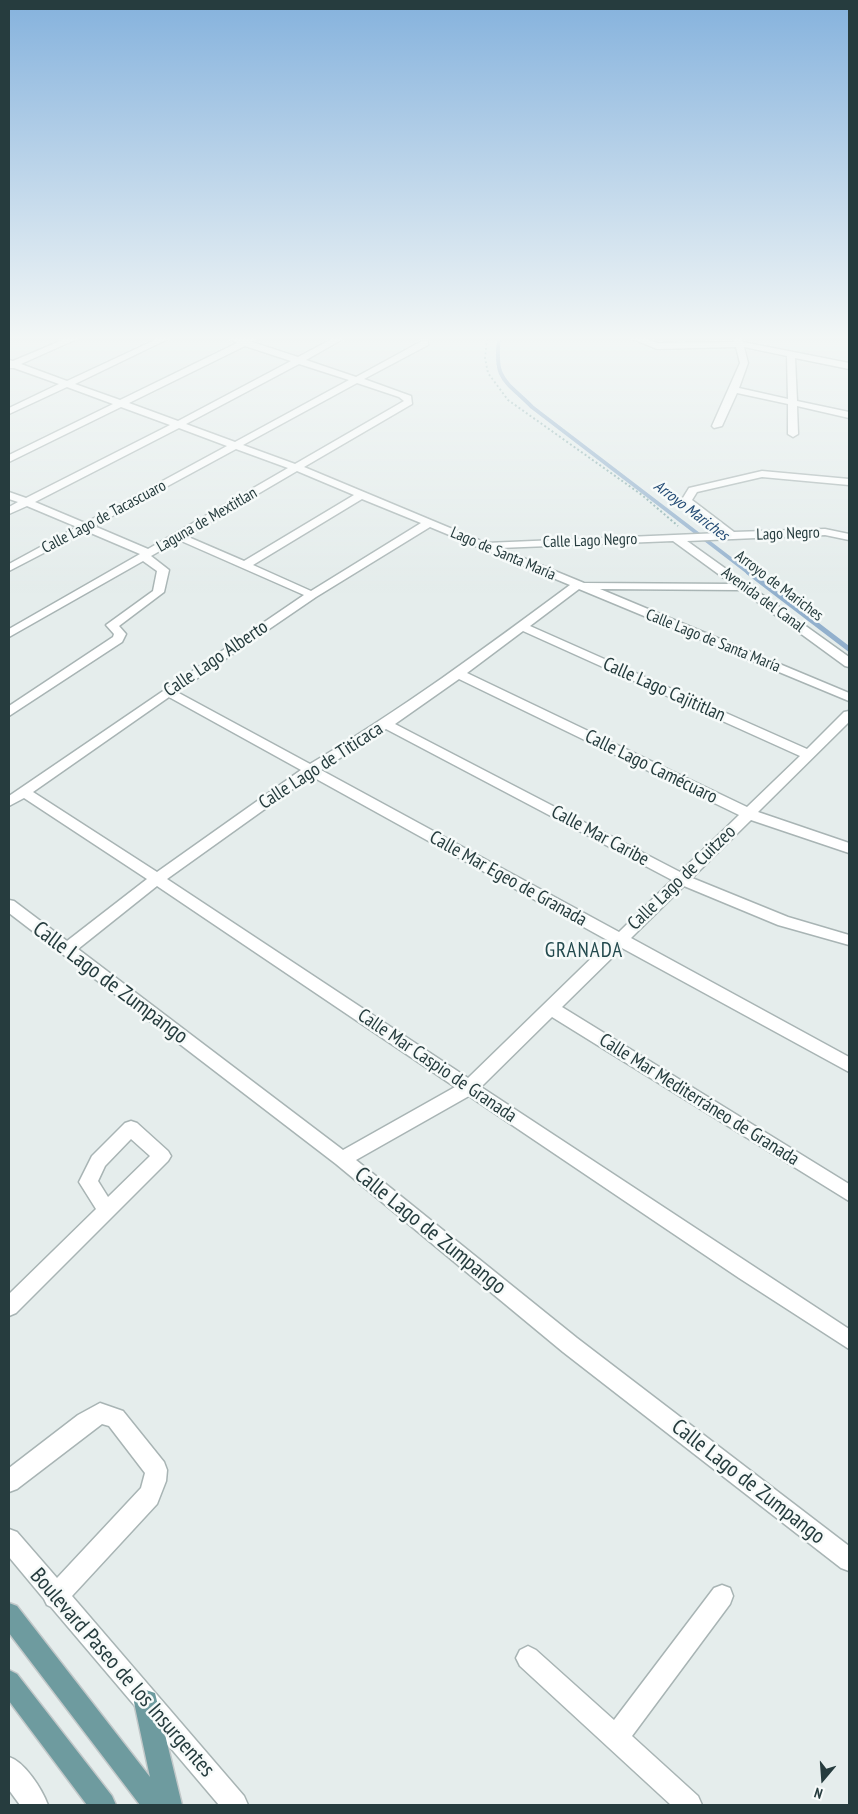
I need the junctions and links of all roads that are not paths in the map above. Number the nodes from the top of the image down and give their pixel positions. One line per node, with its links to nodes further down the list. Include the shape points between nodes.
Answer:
1 (80, 424): 9 (street)
2 (174, 424): 6 (street, Lago de Santa María)
3 (277, 424): 8 (street, Calle Lago de Tacascuaro)
4 (374, 424): 10 (street, Laguna de Mextitlan)
5 (793, 424): 7 (street)
6 (178, 425): 8 (street, Lago de Santa María); 14 (street)
7 (793, 434)
8 (237, 445): 10 (street, Lago de Santa María); 17 (street, Calle Lago de Tacascuaro)
9 (9, 458)
10 (297, 468): 13 (street, Lago de Santa María); 18 (street, Laguna de Mextitlan)
11 (845, 481): 19 (street, via 762,474 693,490 686,501)
12 (9, 495): 14 (street)
13 (361, 495): 16 (street, Lago de Santa María); 25 (street)
14 (25, 502): 15 (street); 17 (street)
15 (9, 510)
16 (429, 523): 23 (street, Lago de Santa María); 29 (street, Calle Lago Alberto)
17 (85, 527): 24 (street); 26 (street, Calle Lago de Tacascuaro)
18 (178, 536): 24 (street, Laguna de Mextitlan); 25 (street)
19 (732, 536): 20 (street, Lago Negro); 21 (street, Lago Negro, via 825,532)
20 (694, 537): 22 (street, Calle Lago Negro)
21 (849, 537)
22 (676, 538): 23 (street, Calle Lago Negro); 28 (street, Avenida del Canal)
23 (485, 545): 27 (street, Lago de Santa María)
24 (146, 554): 31 (street, Laguna de Mextitlan); 36 (street, via 163,570 158,592 112,625 120,634 118,639)
25 (245, 565): 29 (street)
26 (9, 568)
27 (578, 585): 28 (street); 30 (street, Calle Lago de Titicaca); 35 (street, Calle Lago de Santa María)
28 (745, 587): 32 (street, Avenida del Canal)
29 (312, 596): 34 (street, Calle Lago Alberto)
30 (521, 626): 33 (street, Calle Lago de Titicaca); 39 (street, Calle Lago Cajititlan)
31 (9, 634)
32 (849, 662)
33 (458, 674): 38 (street, Calle Lago de Titicaca); 43 (street, Calle Lago Camécuaro)
34 (168, 692): 40 (street, Calle Mar Egeo de Granada); 41 (street, Calle Lago Alberto)
35 (849, 697)
36 (9, 712)
37 (849, 715): 39 (street, Calle Lago de Cuitzeo)
38 (386, 724): 40 (street, Calle Lago de Titicaca); 46 (street, Calle Mar Caribe)
39 (807, 754): 43 (street, Calle Lago de Cuitzeo)
40 (309, 771): 45 (street, Calle Lago de Titicaca); 48 (street, Calle Mar Egeo de Granada)
41 (24, 792): 42 (street, Calle Lago Alberto); 45 (street, Calle Mar Caspio de Granada)
42 (9, 802)
43 (749, 814): 44 (street, Calle Lago Camécuaro); 46 (street, Calle Lago de Cuitzeo)
44 (849, 848)
45 (158, 878): 50 (street, Calle Lago de Titicaca); 53 (street, Calle Mar Caspio de Granada)
46 (682, 879): 48 (street, Calle Lago de Cuitzeo); 49 (street, Calle Mar Caribe, via 783,921)
47 (9, 906): 50 (street, Calle Lago de Zumpango)
48 (619, 939): 51 (street, Calle Lago de Cuitzeo); 52 (street, Calle Mar Egeo de Granada)
49 (849, 940)
50 (66, 950): 54 (street, Calle Lago de Zumpango)
51 (549, 1007): 53 (street, Calle Lago de Cuitzeo); 55 (street, Calle Mar Mediterráneo de Granada)
52 (849, 1065)
53 (470, 1087): 54 (street, Calle Lago de Cuitzeo); 58 (street, Calle Mar Caspio de Granada)
54 (342, 1159): 61 (street, Calle Lago de Zumpango, via 570,1345)
55 (849, 1193)
56 (107, 1210): 57 (street)
57 (9, 1307)
58 (849, 1340)
59 (9, 1481): 62 (street, via 100,1413 116,1418 156,1470 149,1496)
60 (9, 1540): 62 (street, Boulevard Paseo de los Insurgentes)
61 (849, 1560)
62 (55, 1596): 67 (street, Boulevard Paseo de los Insurgentes)
63 (722, 1596): 68 (street)
64 (9, 1614): 72 (main road)
65 (528, 1658): 68 (street)
66 (9, 1682): 71 (main road)
67 (146, 1702): 73 (main road); 74 (street, Boulevard Paseo de los Insurgentes)
68 (615, 1738): 75 (street)
69 (9, 1769): 70 (street)
70 (35, 1805)
71 (103, 1805)
72 (156, 1805)
73 (169, 1805)
74 (235, 1805)
75 (690, 1805)

